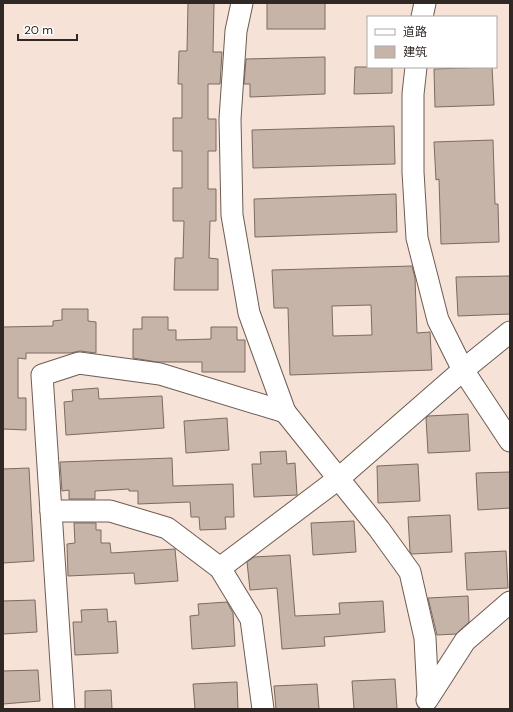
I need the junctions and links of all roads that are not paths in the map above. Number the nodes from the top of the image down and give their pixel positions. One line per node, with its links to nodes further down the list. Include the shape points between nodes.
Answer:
1 (242, 3): 7 (street, via 236,31 230,119 232,215 249,313)
2 (425, 3): 3 (street)
3 (422, 16)
4 (416, 68): 6 (street, via 413,94 413,172 417,238 438,320)
5 (510, 332): 6 (street)
6 (463, 370): 8 (street); 9 (street)
7 (285, 412): 9 (street); 10 (street, via 160,374 79,363 42,375)
8 (510, 442)
9 (338, 479): 11 (street); 13 (street, via 410,572 425,638)
10 (51, 511): 11 (street, via 110,511 167,528); 14 (street)
11 (220, 568): 15 (street, via 251,619)
12 (510, 602): 13 (street, via 465,641)
13 (426, 703)
14 (64, 709)
15 (263, 709)

